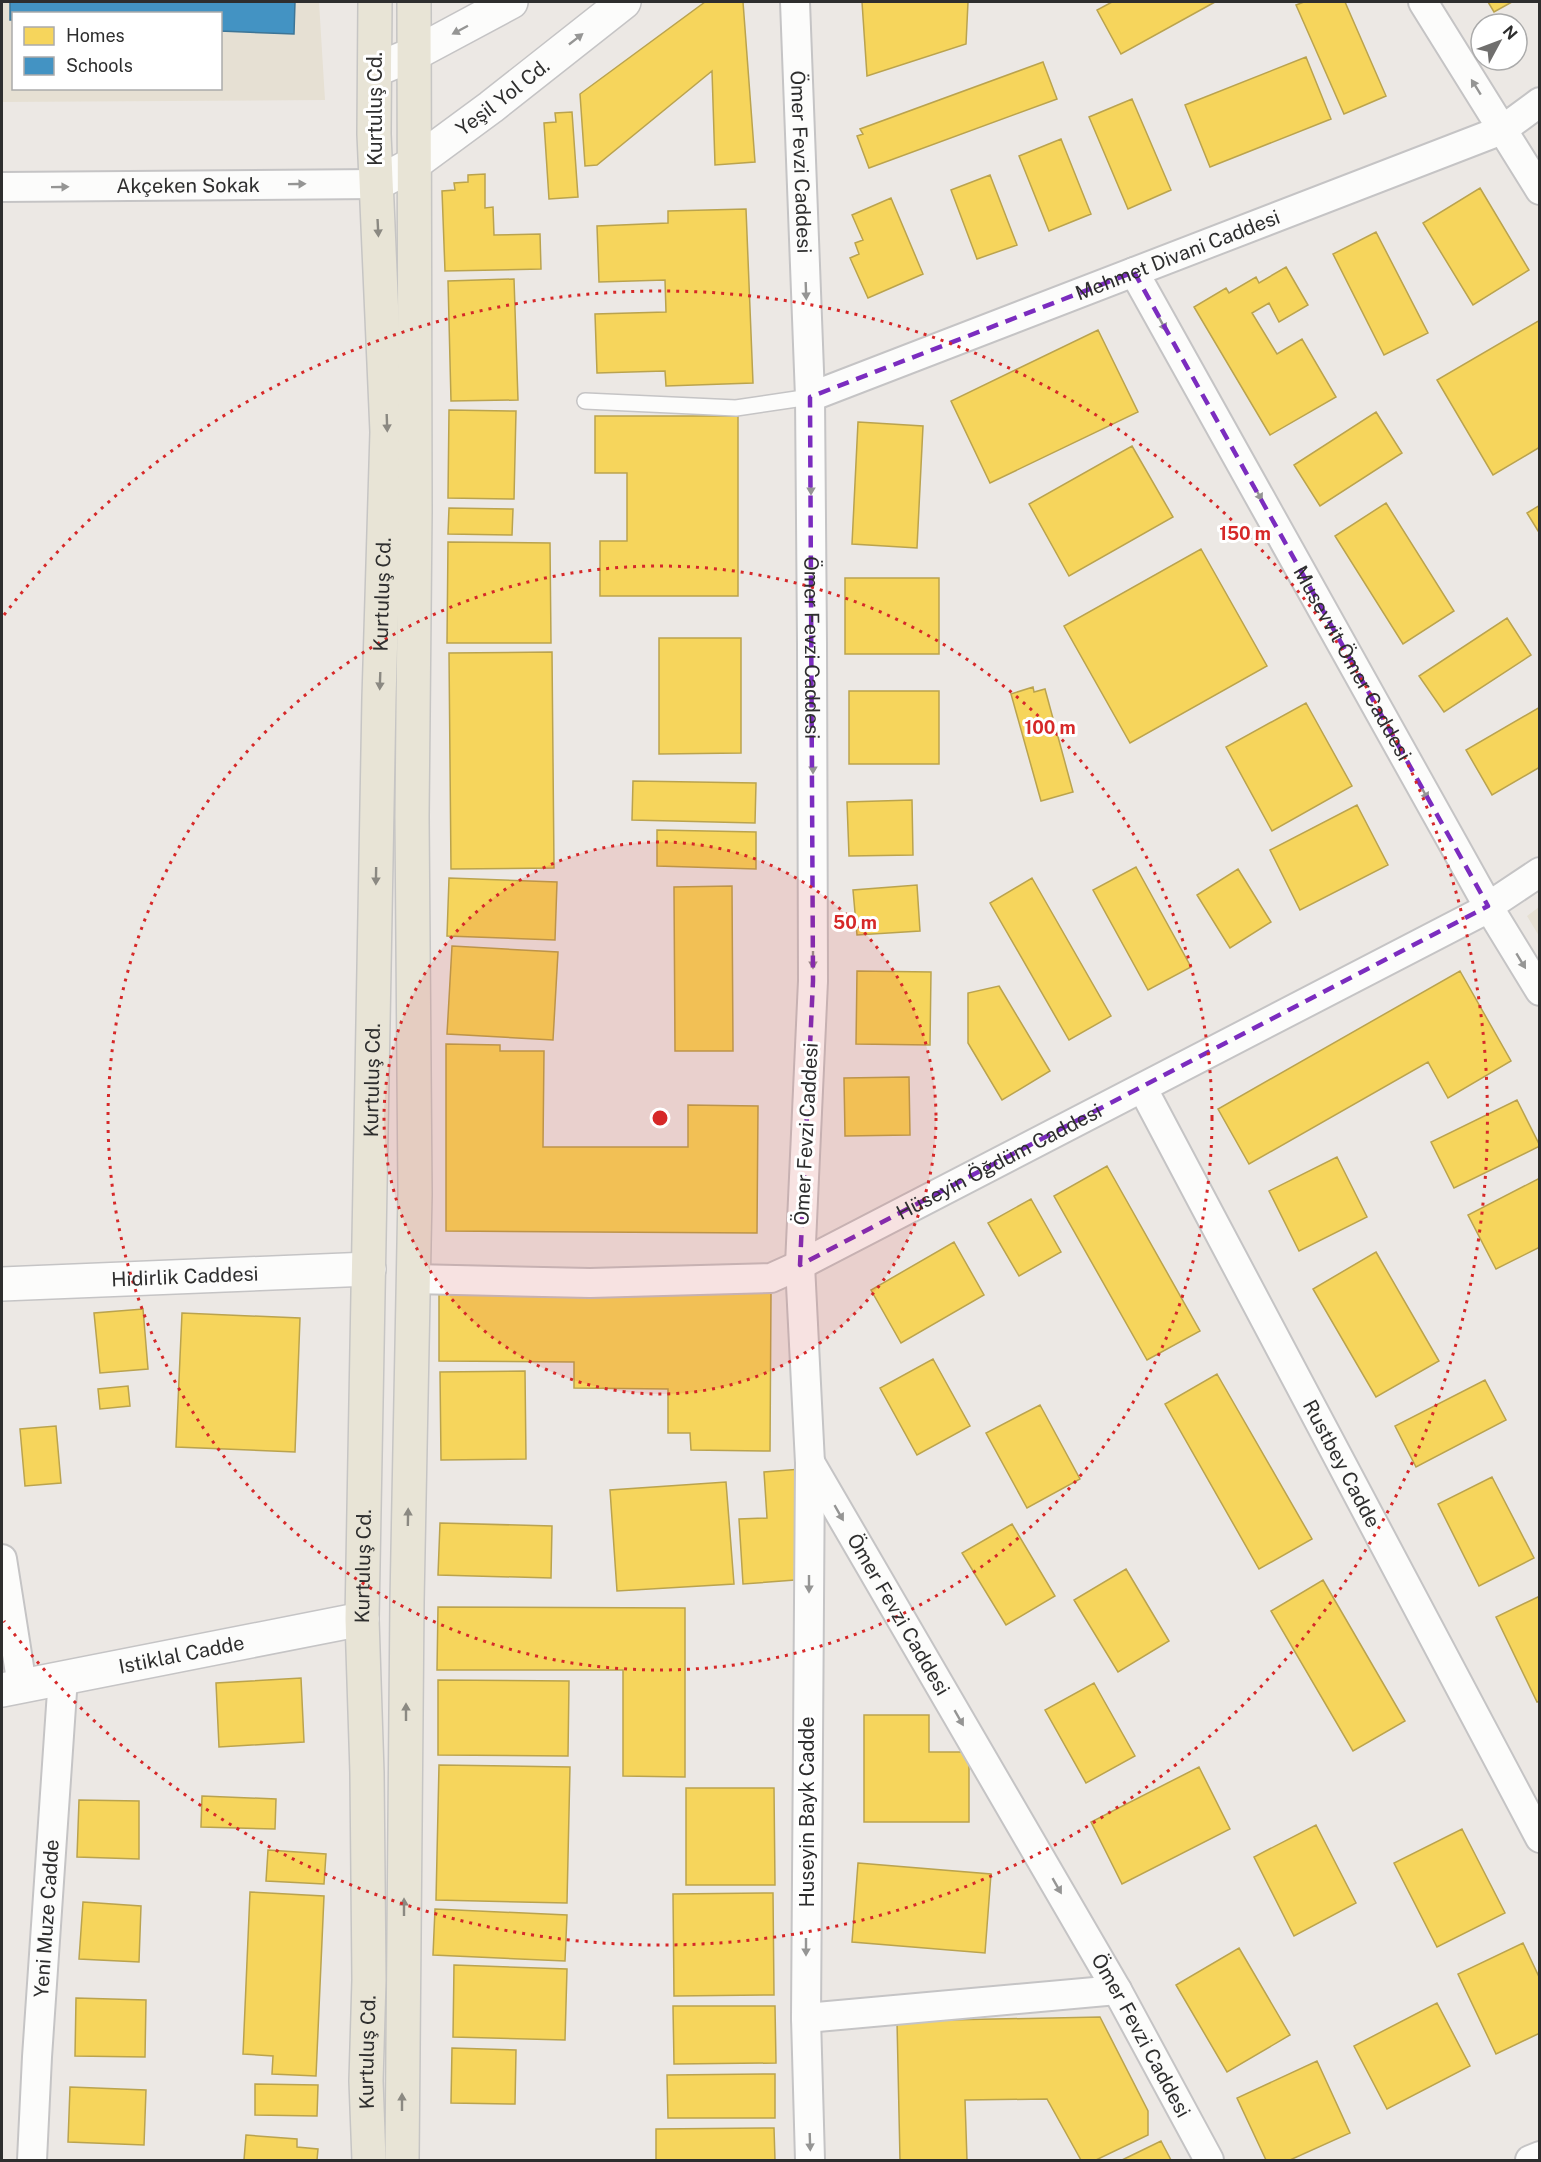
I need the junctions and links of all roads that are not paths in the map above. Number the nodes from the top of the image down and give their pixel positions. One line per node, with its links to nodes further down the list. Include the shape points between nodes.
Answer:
1 (375, 2): 8 (main road, Kurtuluş Cd.)
2 (414, 2): 7 (main road, Kurtuluş Cd.)
3 (511, 2): 7 (street, one-way to 7)
4 (624, 2): 11 (street, Yeşil Yol Cd., one-way to 4)
5 (795, 2): 16 (street, Ömer Fevzi Caddesi, one-way to 16)
6 (1423, 2): 10 (street, one-way to 6)
7 (414, 54): 8 (street); 11 (main road, Kurtuluş Cd.)
8 (375, 70): 12 (main road, Kurtuluş Cd.)
9 (1539, 102): 10 (street, Mehmet Divani Caddesi)
10 (1502, 130): 14 (street); 15 (street, Mehmet Divani Caddesi)
11 (415, 163): 12 (street, Yeşil Yol Cd.); 24 (main road, Kurtuluş Cd.)
12 (376, 184): 13 (street, Akçeken Sokak, one-way to 12); 23 (main road, Kurtuluş Cd., one-way to 23, via 387,432)
13 (2, 187)
14 (1539, 190)
15 (1134, 272): 16 (street, Mehmet Divani Caddesi); 19 (street, Musevvit Ömer Caddesi, one-way to 19)
16 (810, 397): 17 (lane, via 736,408); 22 (street, Ömer Fevzi Caddesi, one-way to 22, via 813,981)
17 (585, 401)
18 (1539, 872): 19 (street, Hüseyin Öğdüm Caddesi)
19 (1488, 906): 20 (street, Musevvit Ömer Caddesi, one-way to 20); 21 (street, Hüseyin Öğdüm Caddesi)
20 (1539, 991)
21 (1143, 1089): 22 (street, Hüseyin Öğdüm Caddesi); 31 (street, Rustbey Cadde)
22 (800, 1265): 24 (street, Hüseyin Öğdüm Caddesi, via 771,1278 590,1282); 26 (street, Ömer Fevzi Caddesi)
23 (369, 1269): 25 (street, Hidirlik Caddesi); 28 (main road, Kurtuluş Cd.)
24 (413, 1279): 37 (main road, Kurtuluş Cd., one-way to 24)
25 (2, 1284)
26 (810, 1462): 32 (street, Ömer Fevzi Caddesi, one-way to 32); 33 (street, Huseyin Bayk Cadde, one-way to 33)
27 (2, 1559): 30 (street)
28 (362, 1618): 29 (street, Istiklal Cadde); 36 (main road, Kurtuluş Cd.)
29 (63, 1677): 30 (street, Istiklal Cadde); 35 (street, Yeni Muze Cadde)
30 (12, 1688)
31 (1539, 1838)
32 (1117, 1990): 33 (street); 39 (street, Ömer Fevzi Caddesi)
33 (806, 2018): 38 (street, Huseyin Bayk Cadde, one-way to 38)
34 (1539, 2156): 40 (street)
35 (32, 2160)
36 (369, 2160)
37 (402, 2160)
38 (810, 2160)
39 (1209, 2160)
40 (1530, 2160)

